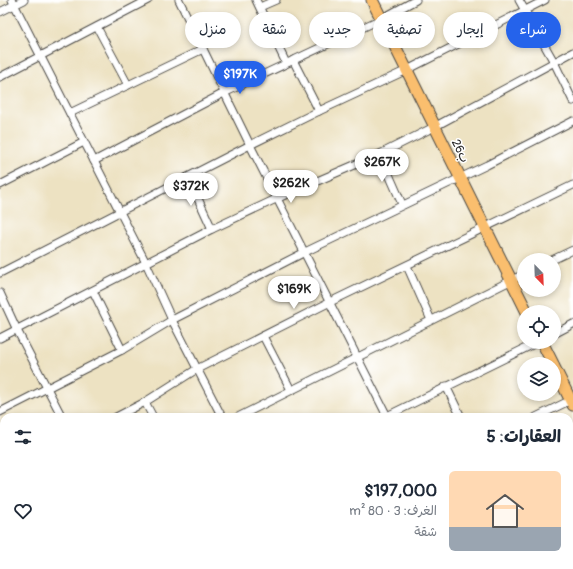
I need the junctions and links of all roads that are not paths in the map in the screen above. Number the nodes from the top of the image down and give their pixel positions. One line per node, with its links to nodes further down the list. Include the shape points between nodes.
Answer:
1 (24, 0): 10 (street)
2 (148, 0): 17 (street)
3 (179, 0): 19 (street)
4 (256, 0): 11 (street)
5 (276, 0): 11 (street)
6 (372, 0): 14 (highway, 26ب)
7 (416, 0): 15 (street)
8 (519, 0): 12 (street)
9 (545, 0): 12 (street)
10 (14, 2): 13 (street); 21 (street)
11 (260, 7): 24 (street)
12 (524, 10): 23 (street); 25 (street)
13 (0, 12)
14 (378, 12)
15 (394, 12)
16 (373, 23): 22 (street)
17 (97, 27): 21 (street); 27 (street)
18 (396, 48): 25 (highway, 26ب)
19 (203, 49): 27 (street); 28 (street)
20 (573, 52): 23 (street)
21 (42, 56): 26 (street); 31 (street)
22 (293, 60): 24 (street); 30 (street)
23 (554, 62): 29 (street); 33 (street)
24 (286, 63): 28 (street)
25 (407, 70): 30 (street); 33 (highway, 26ب)
26 (0, 77)
27 (128, 85): 31 (street)
28 (224, 93): 35 (street); 37 (street)
29 (573, 101)
30 (320, 111): 35 (street)
31 (70, 113): 34 (street)
32 (573, 121): 39 (street)
33 (434, 127): 36 (street); 39 (highway, 26ب)
34 (84, 142): 37 (street); 40 (street)
35 (250, 146): 38 (street); 42 (street)
36 (380, 154): 42 (street); 43 (street)
37 (94, 161): 44 (street)
38 (188, 177): 44 (street); 46 (street)
39 (459, 178): 43 (street); 45 (highway, 26ب)
40 (0, 185)
41 (573, 185): 45 (street)
42 (278, 198): 46 (street); 48 (street)
43 (402, 204): 48 (street)
44 (120, 211): 50 (street); 52 (street)
45 (485, 228): 51 (street); 54 (highway, 26ب)
46 (212, 229): 50 (street)
47 (573, 250): 49 (street)
48 (305, 252): 57 (street); 59 (street)
49 (561, 256)
50 (146, 263): 55 (street); 59 (street)
51 (407, 266): 57 (street); 60 (street)
52 (0, 273)
53 (517, 277): 54 (street)
54 (511, 280): 58 (highway, 26ب); 60 (street)
55 (93, 291): 62 (street); 67 (street)
56 (0, 293): 62 (street)
57 (330, 302): 64 (street); 68 (street)
58 (523, 305)
59 (172, 320): 67 (street); 69 (street)
60 (431, 320): 68 (street)
61 (573, 324): 63 (street)
62 (17, 330): 65 (street); 72 (street)
63 (561, 330)
64 (263, 336): 69 (street); 73 (street)
65 (0, 338)
66 (523, 349): 71 (street)
67 (122, 350): 72 (street)
68 (358, 357): 73 (street); 82 (street)
69 (197, 369): 75 (street); 80 (street)
70 (561, 380): 74 (highway)
71 (446, 386): 83 (street); 84 (street)
72 (48, 389): 76 (street); 77 (street)
73 (291, 390): 81 (street)
74 (572, 401): 85 (street)
75 (145, 402): 78 (street); 79 (street)
76 (0, 412)
77 (60, 413)
78 (124, 413)
79 (151, 413)
80 (220, 413)
81 (246, 413)
82 (385, 413)
83 (392, 413)
84 (459, 413)
85 (545, 413)

